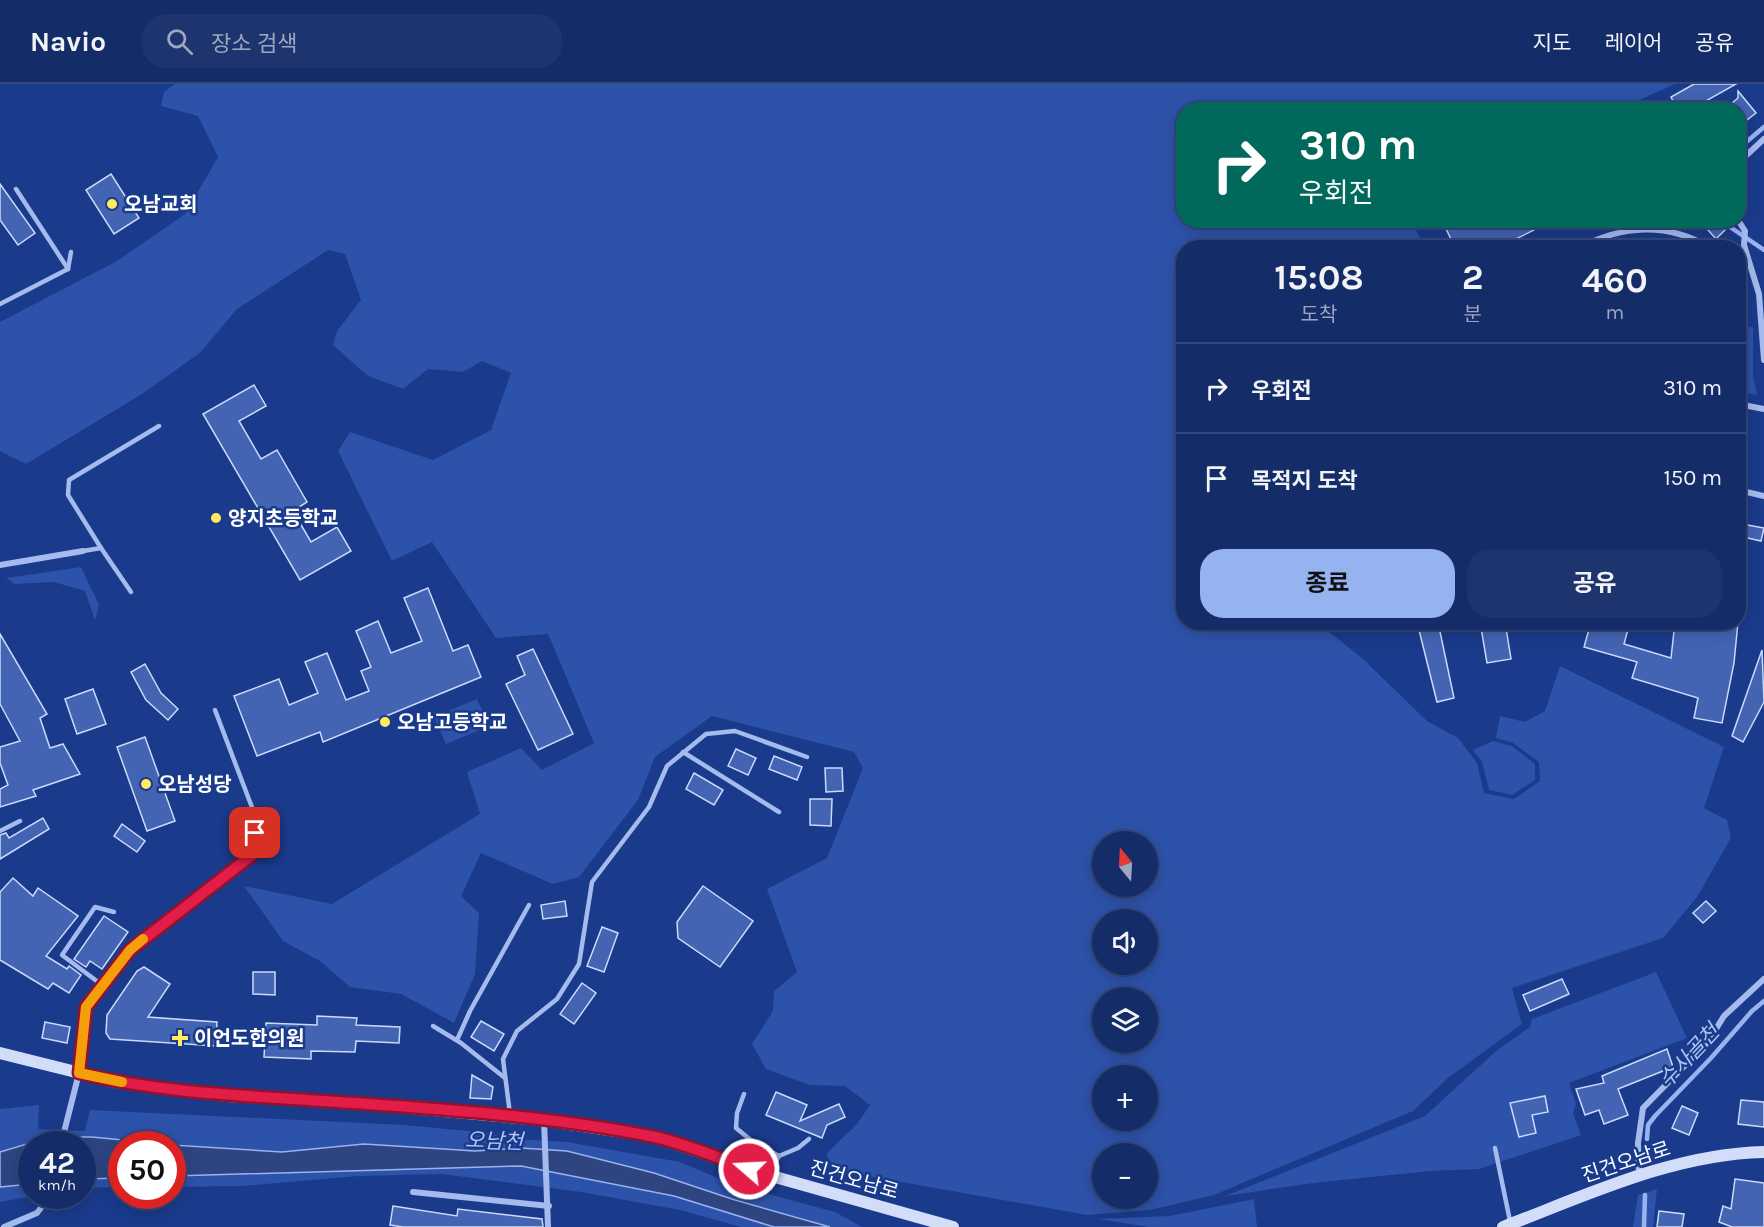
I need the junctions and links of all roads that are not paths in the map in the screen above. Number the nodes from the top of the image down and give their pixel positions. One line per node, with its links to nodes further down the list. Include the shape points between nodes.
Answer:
1 (1764, 139): 2 (street)
2 (1746, 156)
3 (16, 189): 10 (lane)
4 (1648, 228): 7 (street)
5 (1648, 228): 6 (street)
6 (1594, 240)
7 (1697, 240)
8 (71, 252): 10 (lane)
9 (1746, 257): 12 (street, via 1760,294)
10 (68, 269): 11 (lane)
11 (0, 304)
12 (1764, 360)
13 (1746, 406): 14 (street)
14 (1764, 409)
15 (159, 426): 18 (lane, via 69,480 68,495)
16 (1746, 492): 17 (street)
17 (1764, 496)
18 (101, 548): 19 (lane); 21 (lane)
19 (83, 551): 20 (street)
20 (0, 565)
21 (131, 592)
22 (214, 710): 28 (lane, via 253,810 252,855)
23 (683, 752): 24 (lane, via 706,734 735,731); 25 (lane); 37 (lane, via 667,766 649,807 592,882 579,964 556,999 517,1031 503,1059)
24 (807, 757)
25 (779, 812)
26 (20, 821): 27 (lane)
27 (0, 831)
28 (233, 871): 32 (street, via 130,950)
29 (529, 905): 34 (lane)
30 (114, 912): 32 (lane, via 94,907 62,955)
31 (1764, 979): 47 (street, via 1724,1016 1708,1042 1643,1108 1638,1143)
32 (102, 985): 36 (street, via 86,1007)
33 (433, 1026): 34 (lane)
34 (457, 1040): 37 (lane)
35 (0, 1053): 36 (main road, 진건오남로)
36 (79, 1073): 39 (main road, 진건오남로, via 116,1082 227,1096); 41 (street)
37 (505, 1078): 39 (lane)
38 (744, 1094): 45 (lane, via 736,1128 752,1142)
39 (510, 1117): 40 (main road, 진건오남로)
40 (543, 1120): 46 (main road, 진건오남로, via 656,1137); 49 (street)
41 (64, 1131)
42 (809, 1139): 45 (lane)
43 (1495, 1148): 51 (lane)
44 (1764, 1152): 47 (main road, 진건오남로, via 1701,1159)
45 (779, 1156): 46 (lane)
46 (768, 1175): 54 (main road, 진건오남로)
47 (1640, 1176): 51 (main road, 진건오남로)
48 (413, 1192): 49 (street)
49 (549, 1206): 53 (street)
50 (40, 1209): 52 (street)
51 (1507, 1226)
52 (4, 1227)
53 (548, 1227)
54 (953, 1227)

